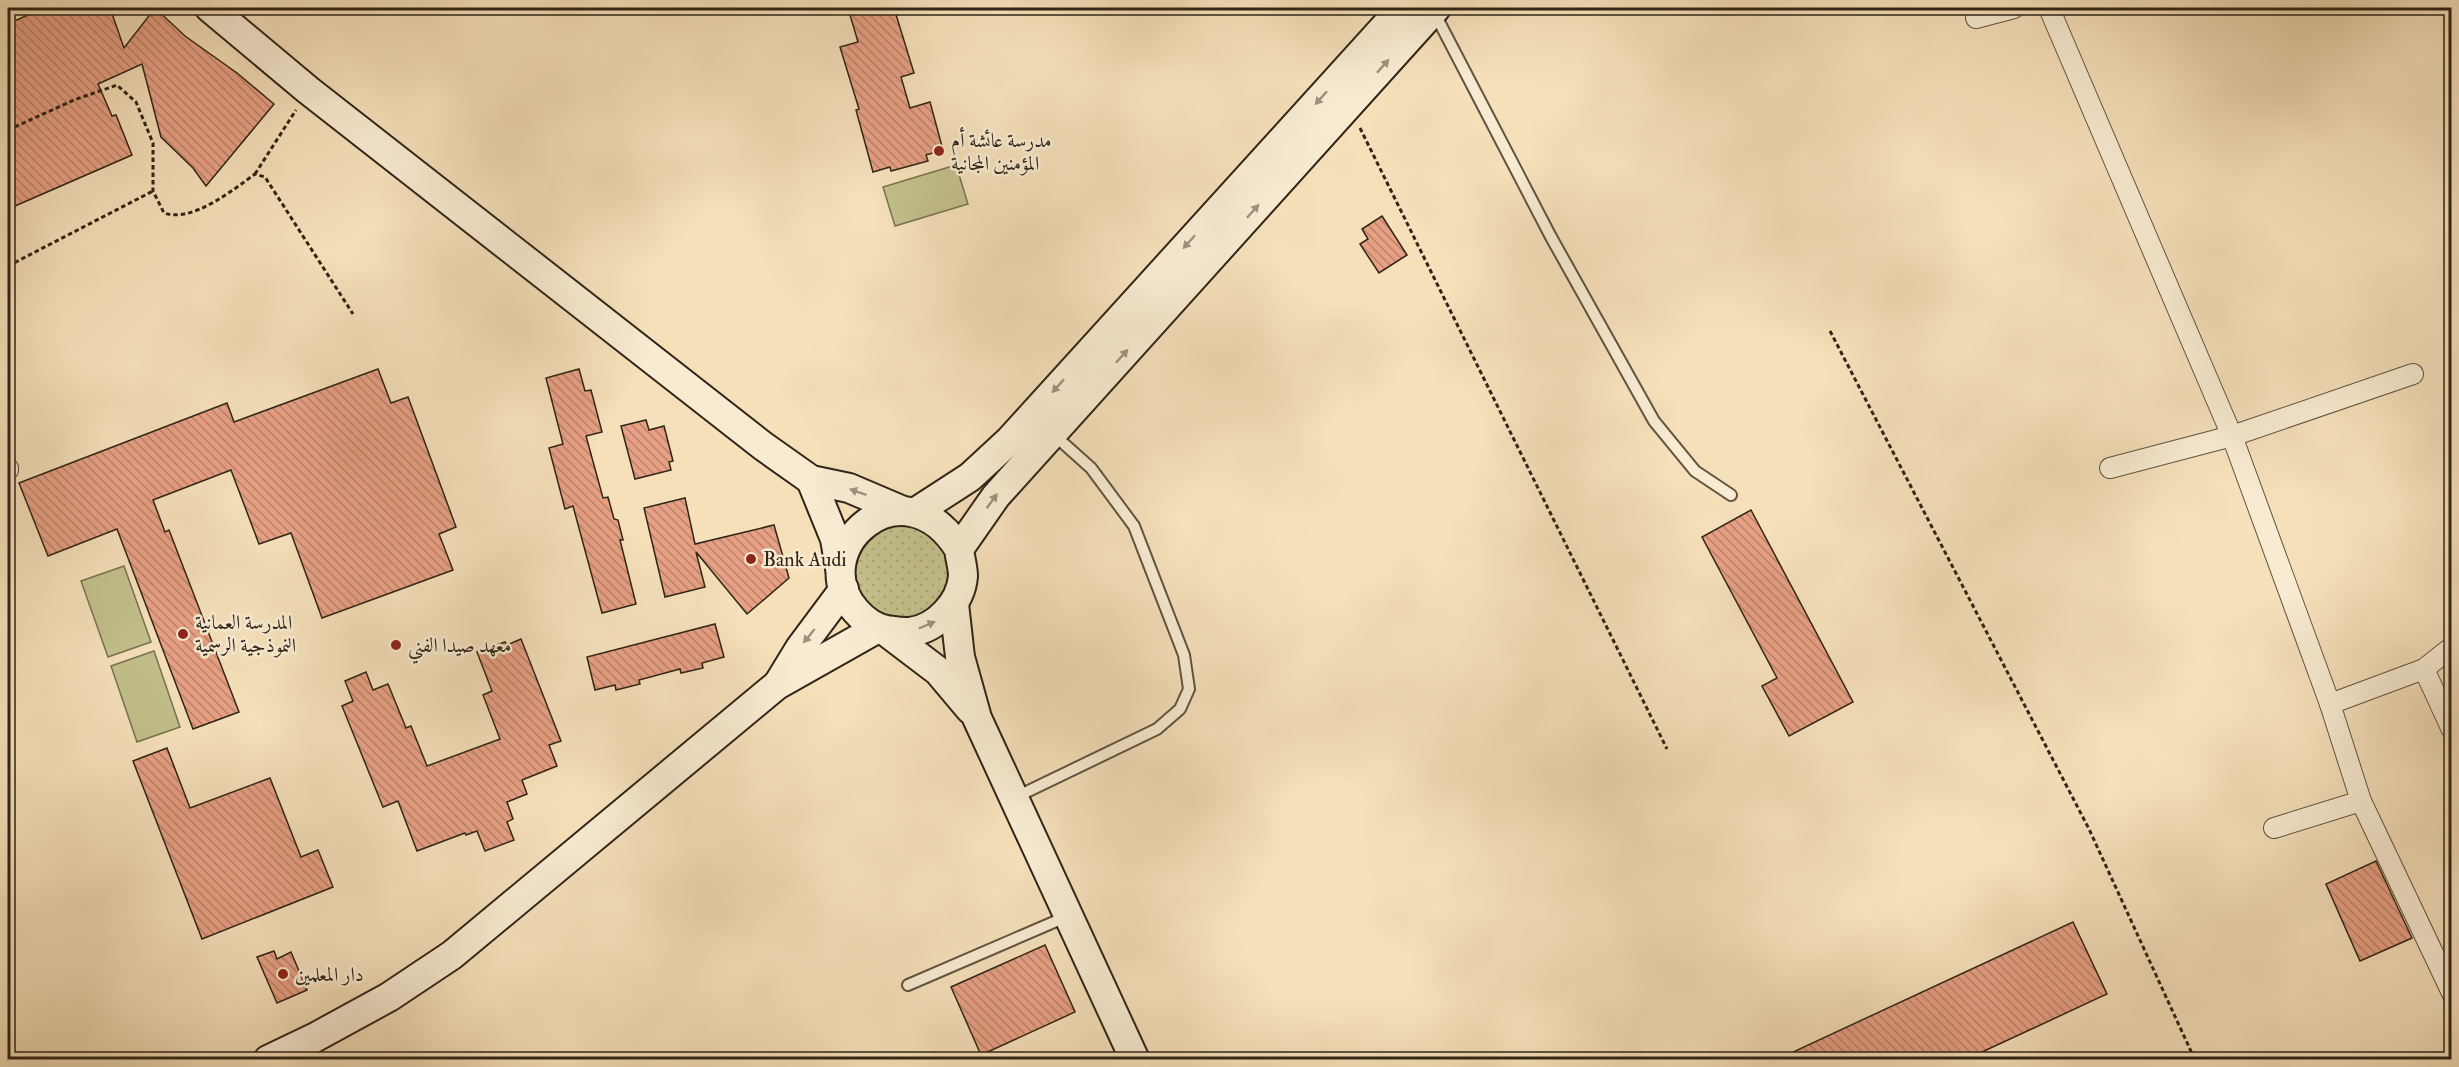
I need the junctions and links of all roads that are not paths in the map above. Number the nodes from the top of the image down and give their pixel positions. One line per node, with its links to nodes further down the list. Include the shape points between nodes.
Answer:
1 (210, 8): 11 (main road, via 308,90)
2 (1402, 8): 13 (main road, one-way to 13, via 1010,440 970,477)
3 (2014, 8): 6 (street)
4 (2049, 8): 9 (street)
5 (1434, 9): 8 (main road, one-way to 5); 12 (lane, via 1551,237 1653,421 1695,471)
6 (1976, 18)
7 (2413, 374): 9 (street)
8 (1052, 434): 14 (main road, one-way to 8, via 996,496); 24 (lane, via 1091,468 1134,526 1184,655 1189,689 1180,710 1157,729)
9 (2232, 436): 10 (street); 21 (street)
10 (2110, 468)
11 (811, 480): 13 (main road, one-way to 11, via 849,488); 15 (main road, via 836,539)
12 (1731, 495)
13 (909, 511): 14 (main road, via 934,520); 15 (main road, via 879,515 858,529 845,550)
14 (959, 549): 16 (main road, via 963,577)
15 (842, 582): 17 (main road, via 852,605 863,618); 20 (main road, one-way to 20)
16 (954, 604): 17 (main road, one-way to 16, via 910,632 936,622); 22 (main road, via 960,657)
17 (881, 629): 20 (main road); 22 (main road, via 938,671)
18 (2448, 650): 19 (street)
19 (2424, 669): 21 (street); 23 (street)
20 (777, 685): 30 (main road, via 452,955 389,997)
21 (2330, 704): 25 (street)
22 (977, 718): 24 (main road)
23 (2451, 730)
24 (1014, 798): 27 (main road)
25 (2361, 801): 26 (street); 29 (street)
26 (2274, 828)
27 (1069, 916): 28 (lane); 31 (main road)
28 (908, 985)
29 (2451, 993)
30 (268, 1059)
31 (1135, 1059)

